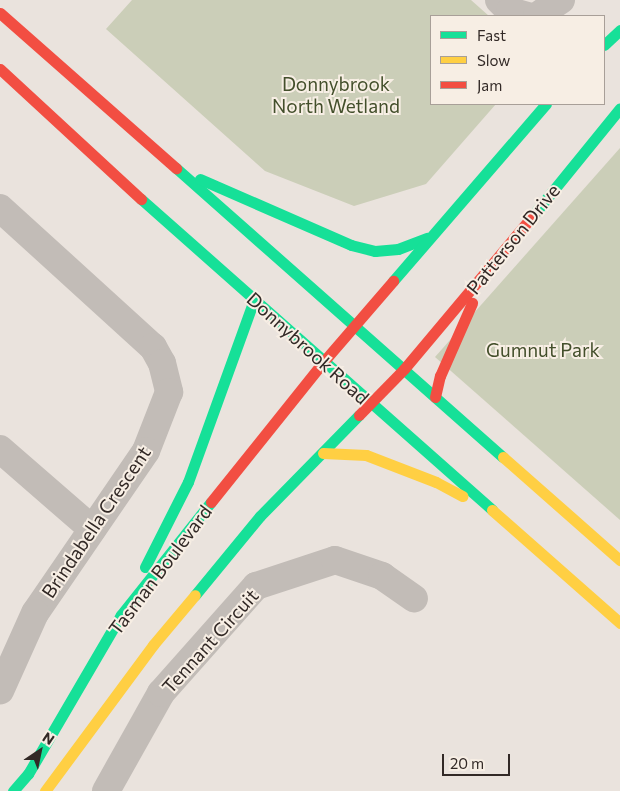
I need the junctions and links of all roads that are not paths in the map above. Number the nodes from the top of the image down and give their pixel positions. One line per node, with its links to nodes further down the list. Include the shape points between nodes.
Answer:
1 (499, 0): 4 (street, via 510,11)
2 (562, 0): 5 (street)
3 (0, 13): 11 (street)
4 (524, 15)
5 (539, 15)
6 (620, 30): 7 (street)
7 (605, 44)
8 (0, 69): 15 (street, Donnybrook Road)
9 (545, 105): 13 (street)
10 (620, 108): 14 (street, Patterson Drive)
11 (175, 168): 13 (street, via 351,245 375,251 398,249); 16 (street)
12 (0, 208): 24 (street, Brindabella Crescent, via 153,347 162,363 169,392 146,450)
13 (427, 238): 16 (street)
14 (484, 277): 18 (street, Patterson Drive); 19 (street, via 440,376)
15 (254, 300): 17 (street, Donnybrook Road); 27 (street, via 188,482)
16 (354, 325): 17 (street, Tasman Boulevard); 18 (street)
17 (324, 361): 20 (street, Donnybrook Road); 27 (street, Tasman Boulevard)
18 (404, 369): 19 (street); 20 (street, Patterson Drive)
19 (435, 397): 25 (street)
20 (371, 404): 22 (street); 23 (street, Donnybrook Road)
21 (0, 450): 24 (street)
22 (323, 453): 23 (street, via 366,455 436,482); 31 (street, via 260,516 153,645)
23 (496, 514): 28 (street, Donnybrook Road)
24 (92, 529): 29 (street, Brindabella Crescent, via 35,613)
25 (620, 560)
26 (414, 598): 32 (street, Tennant Circuit, via 382,576 335,560 256,586 161,694)
27 (121, 615): 30 (street, Tasman Boulevard, via 28,774)
28 (620, 623)
29 (0, 691)
30 (13, 791)
31 (45, 791)
32 (106, 791)

